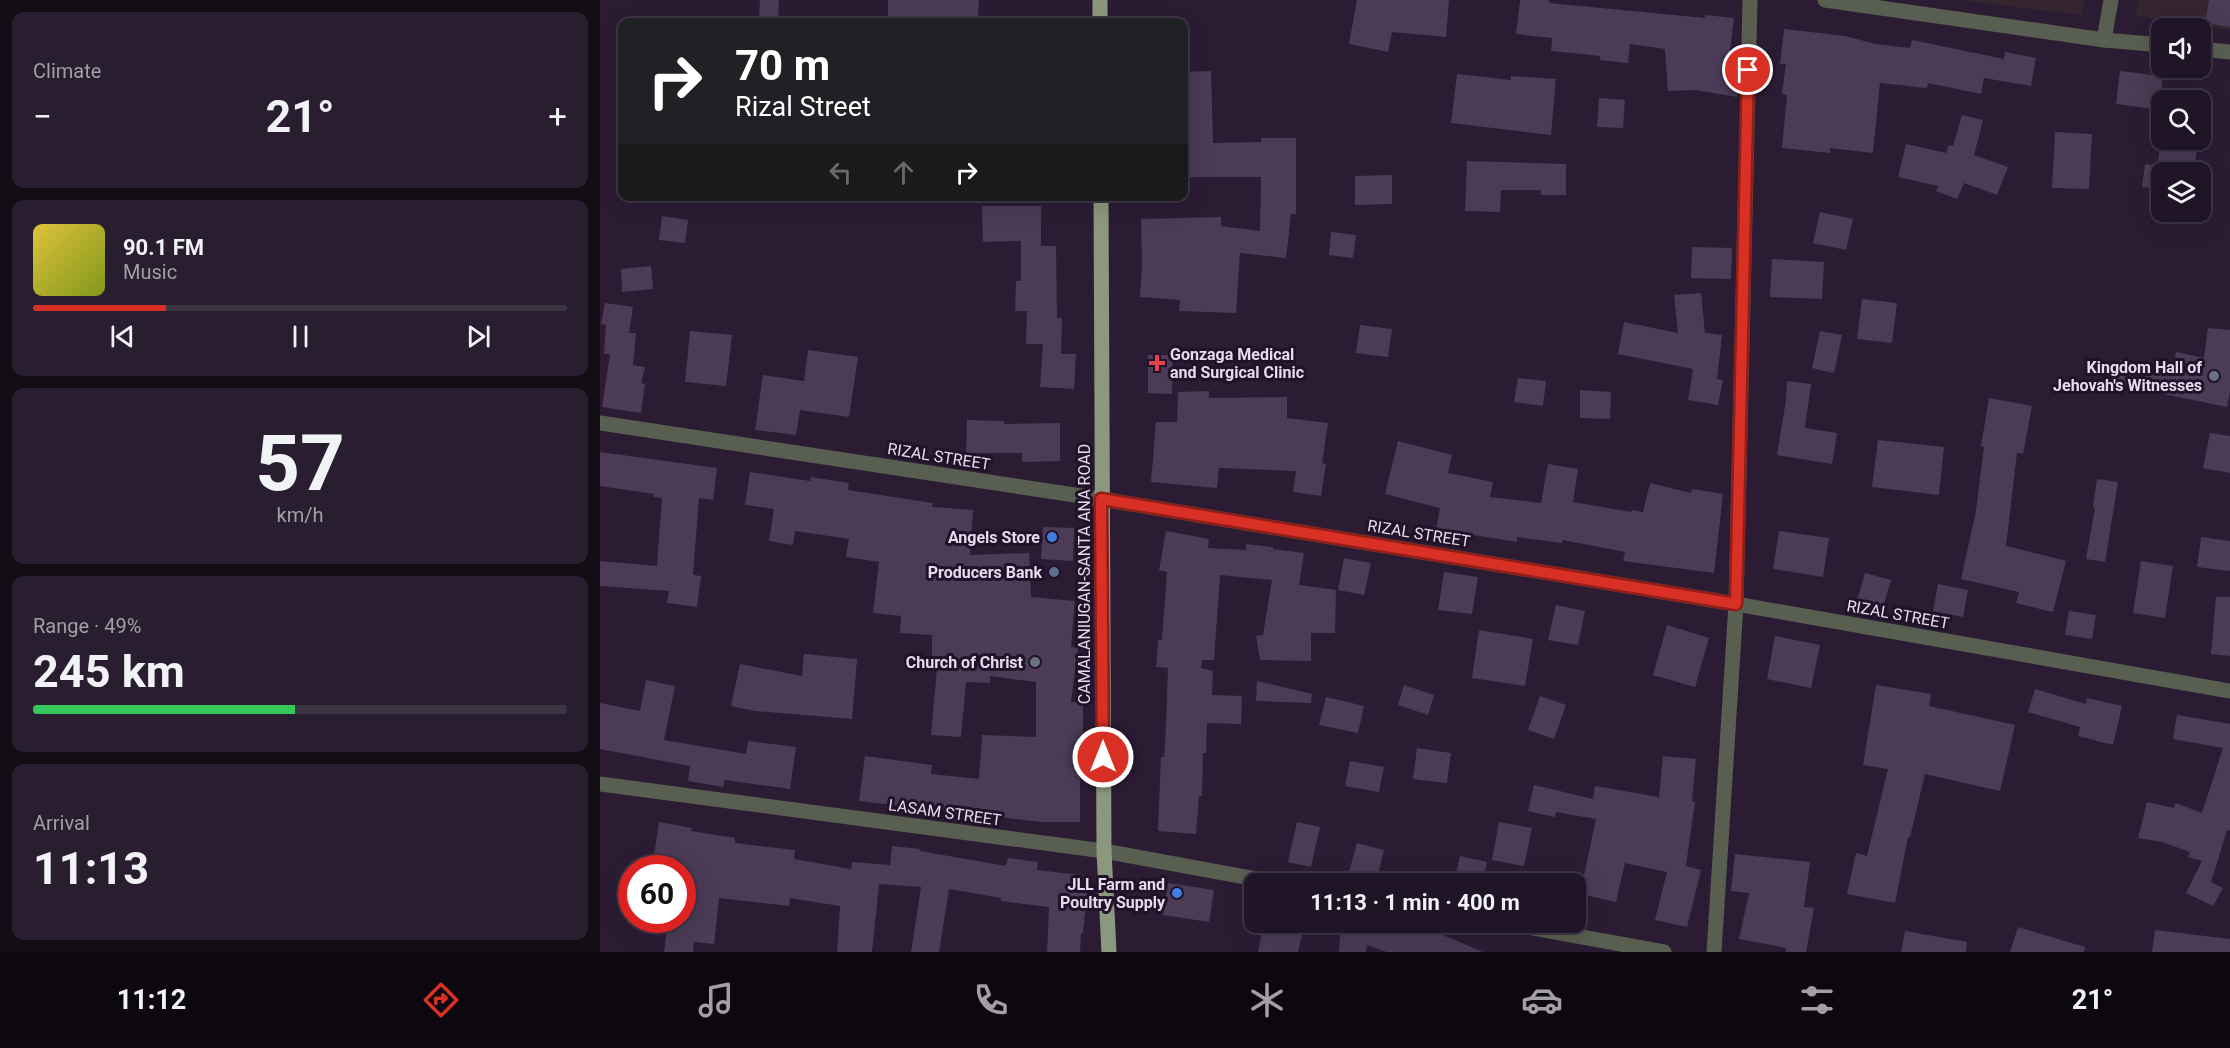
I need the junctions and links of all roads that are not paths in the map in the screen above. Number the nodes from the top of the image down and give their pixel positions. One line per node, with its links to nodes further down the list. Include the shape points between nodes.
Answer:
1 (1100, 0): 5 (main road)
2 (1750, 0): 13 (street)
3 (1825, 0): 6 (street)
4 (2111, 0): 6 (street)
5 (1100, 18)
6 (2104, 40): 7 (street)
7 (2151, 44)
8 (2211, 50): 9 (street)
9 (2230, 52)
10 (1101, 201): 12 (main road, CAMALANIUGAN-SANTA ANA ROAD)
11 (600, 423): 12 (street, RIZAL STREET)
12 (1101, 499): 13 (street, RIZAL STREET); 16 (main road, CAMALANIUGAN-SANTA ANA ROAD)
13 (1736, 604): 14 (street, RIZAL STREET); 21 (street)
14 (2230, 691)
15 (600, 784): 16 (street, LASAM STREET)
16 (1104, 851): 17 (street, LASAM STREET); 19 (main road, CAMALANIUGAN-SANTA ANA ROAD)
17 (1244, 877)
18 (1560, 933): 20 (street)
19 (1109, 952)
20 (1664, 952)
21 (1714, 952)

